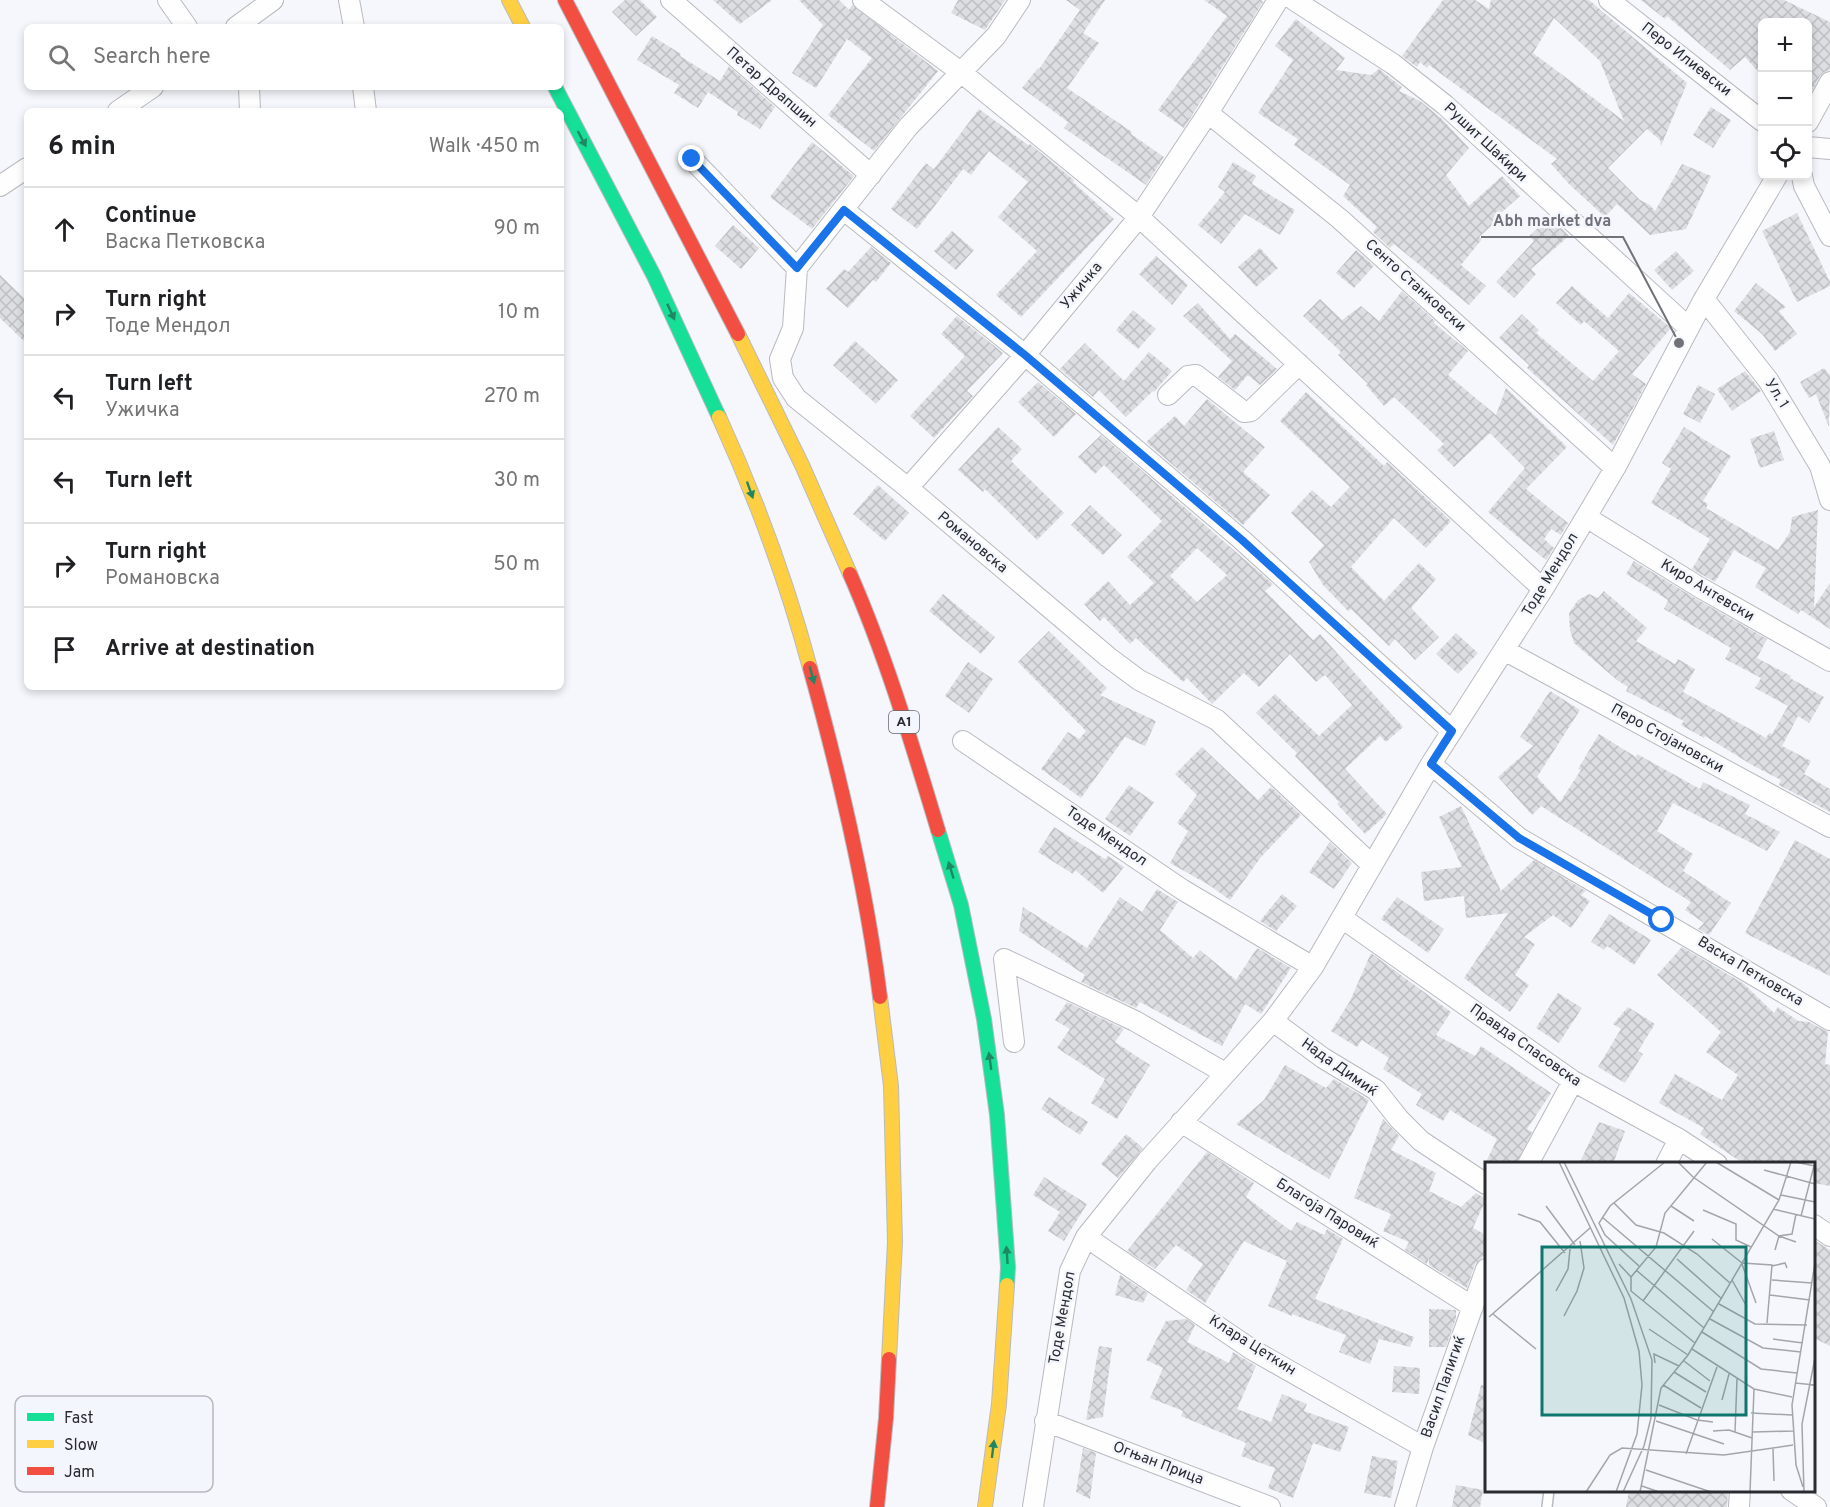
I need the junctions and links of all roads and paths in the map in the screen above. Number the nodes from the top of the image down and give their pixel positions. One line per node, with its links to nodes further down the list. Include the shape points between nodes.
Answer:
1 (168, 0): 12 (street)
2 (273, 0): 13 (street)
3 (349, 0): 14 (street)
4 (509, 0): 15 (highway)
5 (565, 0): 83 (highway, A1, one-way to 5, via 999,1404 1008,1268 998,1114 961,905 920,769 856,588 802,465 709,276)
6 (671, 0): 32 (street, Петар Драпшин)
7 (863, 0): 16 (street)
8 (1020, 0): 16 (street, via 996,36)
9 (1278, 0): 25 (street, Ужичка)
10 (1294, 0): 41 (street, Рушит Шаќири, via 1393,64 1445,105)
11 (1609, 0): 27 (street, Перо Илиевски)
12 (185, 24)
13 (244, 24)
14 (353, 24)
15 (522, 24)
16 (962, 73): 32 (street, via 908,127); 37 (street)
17 (1830, 82): 26 (street)
18 (149, 90): 22 (street)
19 (249, 90): 23 (street)
20 (363, 90): 24 (street)
21 (557, 90): 75 (highway, one-way to 75, via 654,276 740,461 794,608 838,768 872,935 891,1086 895,1242)
22 (122, 108)
23 (250, 108)
24 (366, 108)
25 (1208, 113): 37 (street, Ужичка); 45 (street, Сенто Станковски, via 1340,219)
26 (1812, 115)
27 (1758, 118)
28 (1812, 147): 29 (street)
29 (1830, 149)
30 (692, 159): 39 (street)
31 (24, 170): 35 (street)
32 (871, 175): 36 (street)
33 (1775, 180): 40 (street, Тоде Мендол)
34 (1803, 180): 38 (street)
35 (0, 186)
36 (844, 210): 39 (street); 42 (street)
37 (1139, 217): 42 (street, Ужичка); 43 (street)
38 (1830, 236)
39 (797, 268): 46 (street, Романовска, via 793,328 780,358 783,378 796,398)
40 (1704, 299): 41 (street, Тоде Мендол); 47 (street, Ул. 1, via 1768,380 1820,466)
41 (1689, 328): 45 (street, Тоде Мендол)
42 (1025, 355): 46 (street, Ужичка); 52 (street, via 1242,540)
43 (1299, 364): 44 (street, via 1251,411 1244,412 1196,375 1188,376); 49 (street)
44 (1168, 395)
45 (1615, 468): 48 (street, Тоде Мендол)
46 (908, 488): 56 (street, Романовска, via 1108,657 1140,680 1217,720)
47 (1830, 500)
48 (1586, 517): 49 (street, Тоде Мендол); 51 (street, Киро Антевски)
49 (1543, 589): 50 (street, Тоде Мендол)
50 (1504, 650): 52 (street, Тоде Мендол); 55 (street, Перо Стојановски)
51 (1830, 661)
52 (1452, 731): 54 (street, Тоде Мендол)
53 (963, 741): 58 (street, Тоде Мендол, via 1183,890)
54 (1431, 764): 56 (street, Тоде Мендол); 59 (street, Васка Петковска, via 1519,838)
55 (1830, 827)
56 (1372, 865): 57 (street, Тоде Мендол)
57 (1342, 918): 58 (street, Тоде Мендол); 63 (street, Правда Спасовска)
58 (1313, 967): 60 (street, Тоде Мендол)
59 (1830, 1020)
60 (1273, 1021): 62 (street, Тоде Мендол); 69 (street, Нада Димиќ, via 1376,1090 1421,1140)
61 (1014, 1042): 62 (street, via 1004,959 1135,1022)
62 (1225, 1073): 64 (street, Тоде Мендол)
63 (1573, 1081): 65 (street, Правда Спасовска); 66 (street)
64 (1181, 1122): 72 (street, Тоде Мендол); 74 (street, Благоја Паровиќ)
65 (1679, 1139): 67 (street); 68 (street, Правда Спасовска)
66 (1529, 1162)
67 (1667, 1162)
68 (1714, 1162)
69 (1485, 1183)
70 (1815, 1226): 71 (street)
71 (1830, 1236)
72 (1086, 1237): 76 (street, Тоде Мендол, via 1070,1271); 77 (street, Клара Цеткин, via 1251,1349)
73 (1485, 1272): 74 (street, Васил Палигиќ)
74 (1473, 1306): 77 (street, Васил Палигиќ)
75 (886, 1418): 81 (lane); 82 (highway)
76 (1046, 1421): 84 (street, Тоде Мендол); 85 (street, Огњан Прица)
77 (1423, 1447): 86 (street, Васил Палигиќ)
78 (1549, 1492): 87 (lane)
79 (1740, 1492): 88 (street)
80 (1793, 1492): 89 (street)
81 (868, 1507)
82 (877, 1507)
83 (985, 1507)
84 (1033, 1507)
85 (1270, 1507)
86 (1405, 1507)
87 (1547, 1507)
88 (1739, 1507)
89 (1816, 1507)

